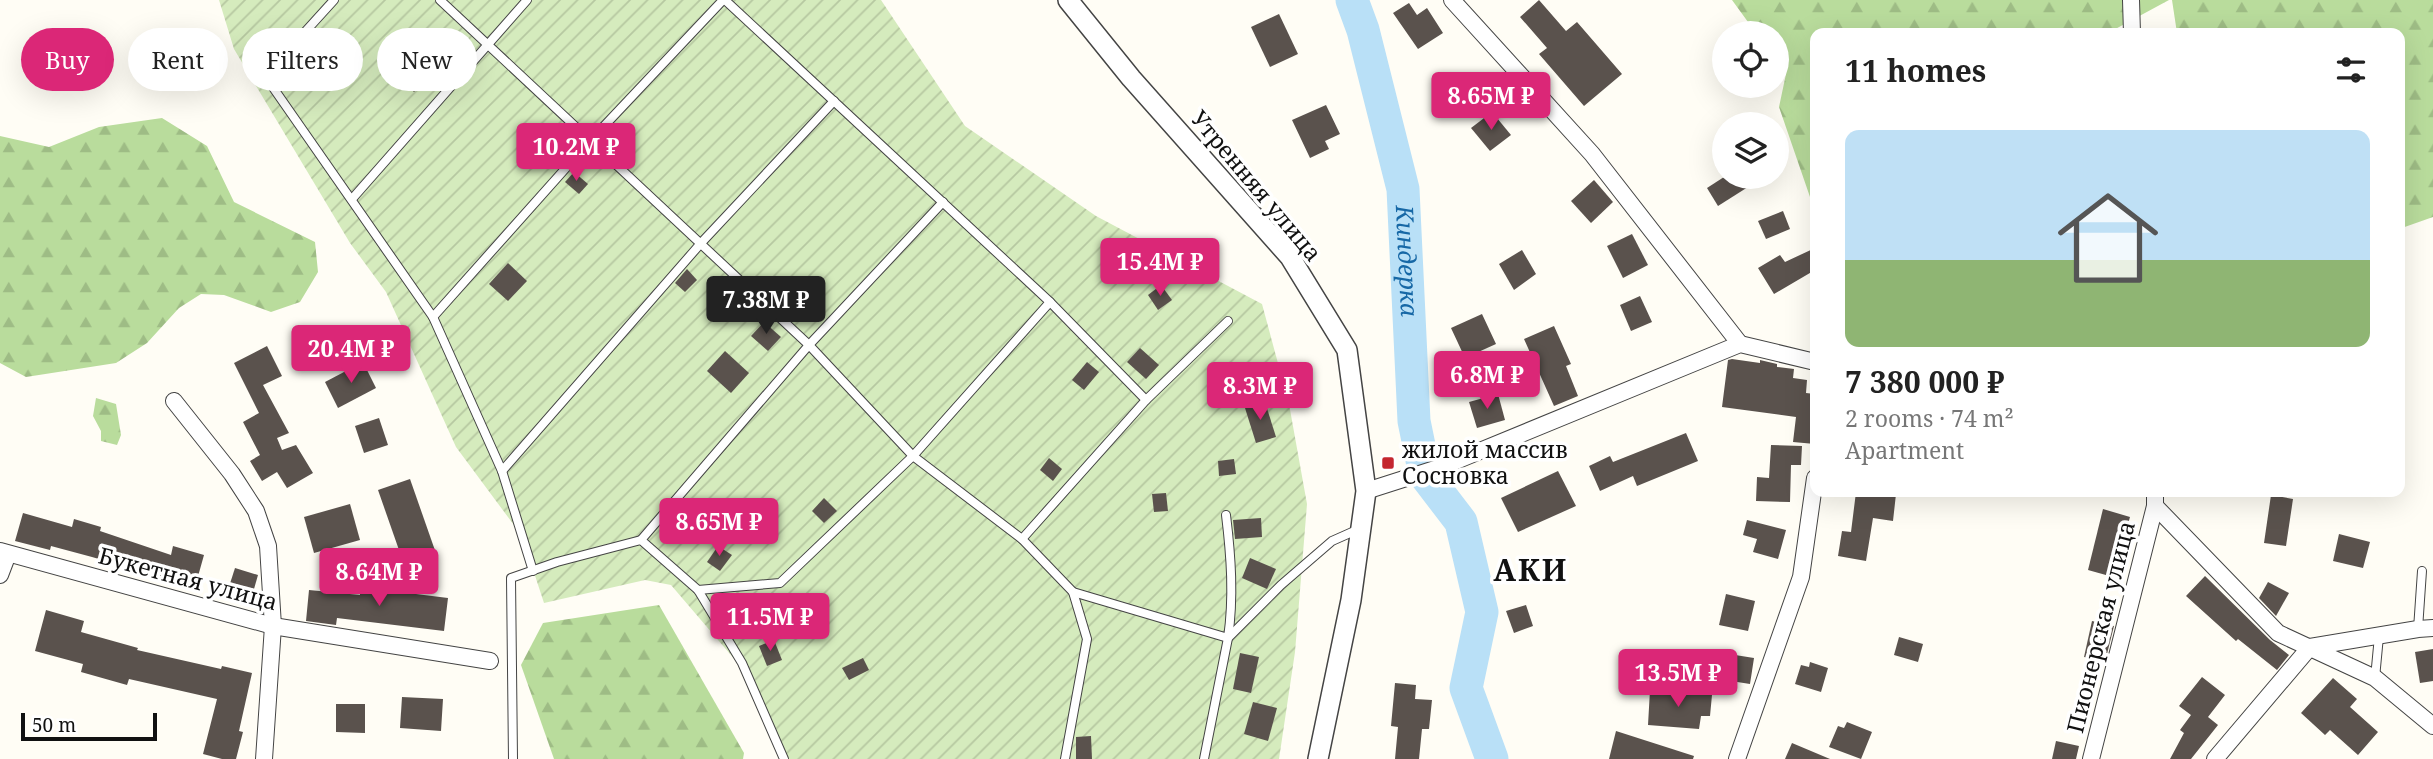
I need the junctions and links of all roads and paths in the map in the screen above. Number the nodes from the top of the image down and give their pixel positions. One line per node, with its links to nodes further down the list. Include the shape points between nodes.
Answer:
1 (334, 0): 12 (lane, via 265,76)
2 (440, 0): 9 (lane)
3 (527, 0): 9 (lane)
4 (724, 0): 10 (lane); 11 (lane)
5 (1068, 0): 25 (street, Утренняя улица, via 1290,257 1348,350)
6 (1452, 0): 18 (street, via 1592,154)
7 (2130, 0): 8 (street)
8 (2132, 28)
9 (487, 43): 11 (lane); 12 (lane)
10 (834, 101): 13 (lane); 14 (lane)
11 (589, 142): 14 (lane); 16 (lane)
12 (352, 199): 16 (lane)
13 (943, 202): 15 (lane); 19 (lane)
14 (702, 243): 19 (lane); 24 (lane)
15 (1050, 303): 22 (lane); 23 (lane)
16 (433, 317): 24 (lane)
17 (1228, 321): 22 (lane)
18 (1740, 344): 20 (street); 25 (street, via 1441,467)
19 (809, 345): 23 (lane); 31 (lane)
20 (1810, 361)
21 (174, 401): 38 (street, via 256,511 268,546)
22 (1146, 401): 30 (lane)
23 (913, 456): 30 (lane); 36 (lane, via 780,583)
24 (502, 471): 33 (lane)
25 (1366, 491): 29 (street, Утренняя улица)
26 (1812, 497): 52 (street, via 1801,577)
27 (2155, 499): 42 (street, via 2278,634); 53 (street, Пионерская улица)
28 (1226, 515): 41 (lane)
29 (1362, 528): 41 (lane, via 1332,541); 51 (street, Утренняя улица)
30 (1022, 539): 37 (lane)
31 (641, 540): 33 (lane); 36 (lane)
32 (4, 552): 35 (street); 38 (street, Букетная улица)
33 (533, 571): 47 (lane, via 511,578)
34 (2421, 571): 39 (lane)
35 (0, 575)
36 (698, 590): 48 (lane, via 742,663)
37 (1073, 592): 41 (lane); 49 (lane, via 1087,639)
38 (273, 626): 43 (street, Букетная улица); 46 (street)
39 (2425, 629): 40 (street)
40 (2379, 636): 42 (street); 44 (lane)
41 (1228, 638): 50 (lane)
42 (2311, 648): 44 (street); 54 (street)
43 (490, 661)
44 (2375, 678): 45 (street)
45 (2433, 726)
46 (264, 759)
47 (513, 759)
48 (784, 759)
49 (1065, 759)
50 (1204, 759)
51 (1318, 759)
52 (1737, 759)
53 (2091, 759)
54 (2215, 759)

